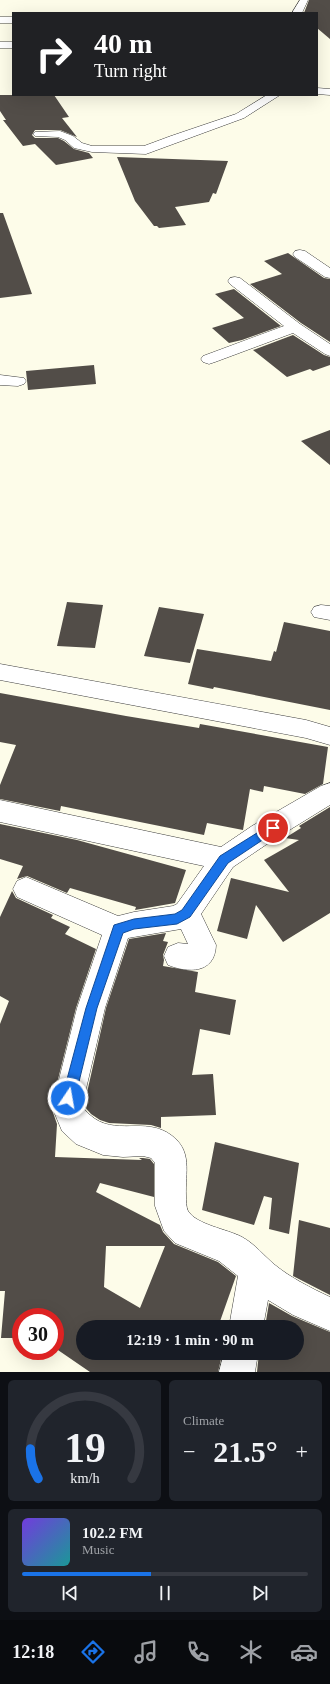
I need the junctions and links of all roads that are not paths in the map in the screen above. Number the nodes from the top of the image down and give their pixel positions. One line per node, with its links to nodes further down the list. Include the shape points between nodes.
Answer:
1 (304, 0): 2 (street)
2 (298, 12)
3 (0, 20): 4 (street)
4 (12, 20)
5 (0, 45): 6 (street)
6 (12, 45)
7 (318, 84): 8 (street)
8 (324, 92)
9 (273, 96): 10 (street, via 240,116 146,150 92,149 78,146 60,134)
10 (39, 134)
11 (300, 254): 12 (street)
12 (330, 274)
13 (235, 281): 14 (street)
14 (295, 327): 15 (street); 16 (street)
15 (330, 351)
16 (209, 359)
17 (0, 380): 18 (street)
18 (18, 381)
19 (0, 672): 20 (street)
20 (330, 736)
21 (330, 793): 23 (street, via 261,834)
22 (0, 812): 23 (street)
23 (224, 860): 25 (street)
24 (26, 889): 26 (street)
25 (186, 913): 26 (street, via 177,918); 27 (street, via 202,949 199,955 193,958)
26 (118, 929): 28 (street, via 91,1008 76,1065 67,1107 72,1120 87,1133 103,1140 143,1141 159,1145 171,1156 170,1196 174,1219 195,1236 232,1249)
27 (178, 956)
28 (256, 1271): 29 (street, via 290,1294); 30 (street)
29 (330, 1314)
30 (247, 1320)
31 (240, 1360): 32 (street)
32 (237, 1372)

